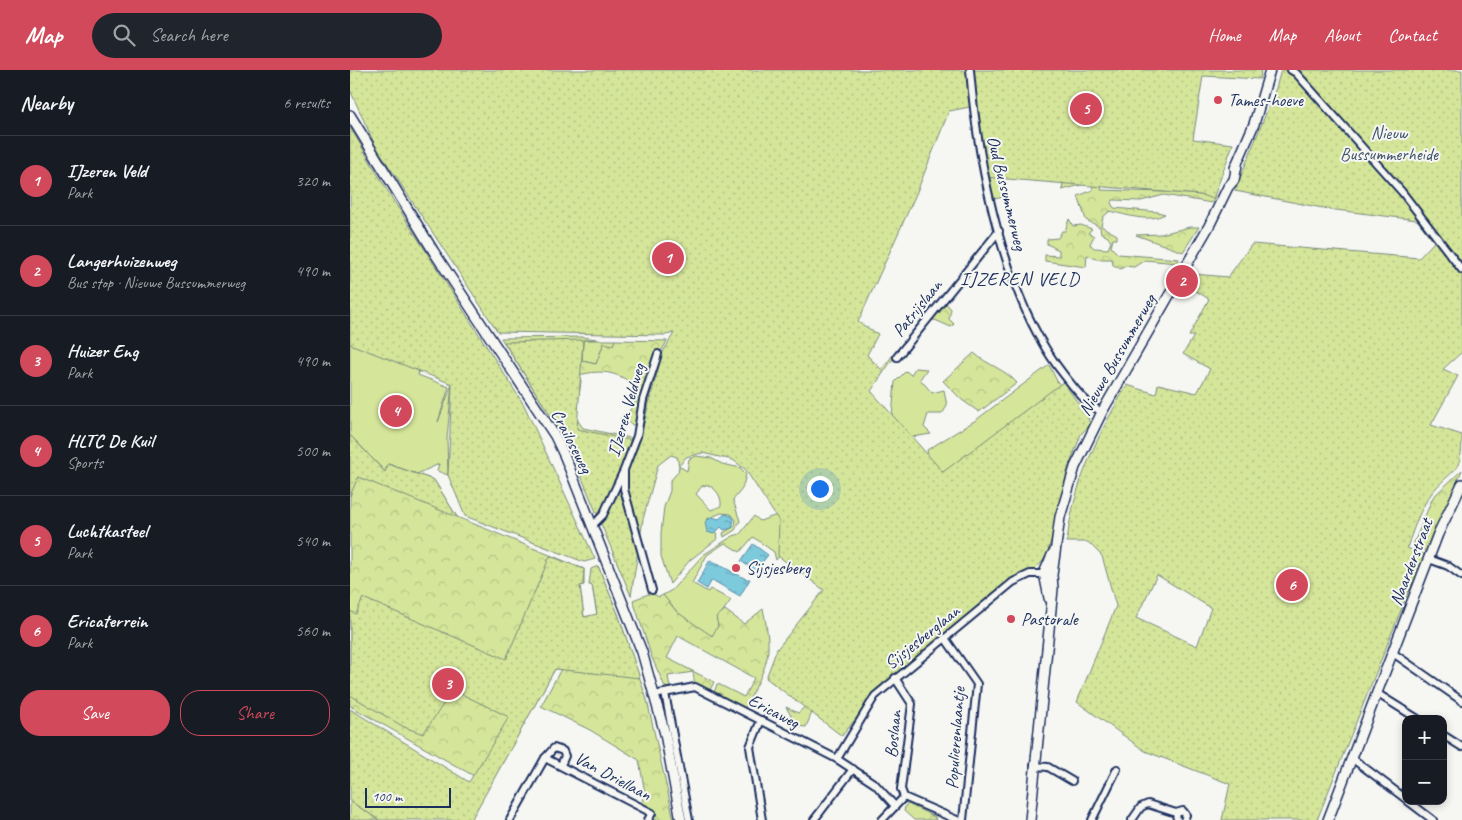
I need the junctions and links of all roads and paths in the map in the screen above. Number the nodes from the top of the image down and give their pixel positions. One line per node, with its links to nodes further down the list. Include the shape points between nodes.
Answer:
1 (970, 70): 5 (street, Oud Bussummerweg, via 974,119)
2 (1270, 70): 9 (main road, Nieuwe Bussummerweg, via 1265,94 1228,187 1203,237)
3 (1290, 70): 6 (street, via 1402,192)
4 (350, 115): 12 (main road, Crailoseweg, via 434,252 555,436)
5 (999, 231): 8 (street, Patrijslaan); 9 (street, Oud Bussummerweg, via 1032,327 1051,359 1084,400)
6 (1462, 270)
7 (658, 354): 10 (street, IJzeren Veldweg, via 643,400 637,436)
8 (897, 358)
9 (1102, 412): 14 (main road, Nieuwe Bussummerweg, via 1065,494)
10 (624, 470): 12 (street, IJzeren Veldweg, via 603,515); 16 (street, via 624,489)
11 (1462, 484): 13 (main road, Naarderstraat)
12 (593, 525): 22 (main road, Crailoseweg, via 642,652)
13 (1430, 559): 15 (street); 18 (main road, Naarderstraat)
14 (1048, 574): 17 (street, Sijsjesberglaan, via 1030,574 1013,582); 32 (main road, via 1048,652)
15 (1462, 576)
16 (652, 590)
17 (945, 638): 19 (street, Sijsjesberglaan); 50 (street, Populierenlaantje, via 977,684)
18 (1393, 653): 21 (main road, Naarderstraat); 23 (street)
19 (895, 678): 29 (street, Sijsjesberglaan, via 875,696); 36 (street, Boslaan, via 912,704 901,789)
20 (665, 693): 22 (street, Ericaweg); 25 (street, Ericaweg, via 695,687); 45 (street)
21 (1378, 694): 24 (street); 30 (main road, Naarderstraat)
22 (654, 695): 44 (main road, Crailoseweg, via 665,734)
23 (1462, 701)
24 (1412, 715)
25 (761, 720): 29 (street, Ericaweg); 46 (street, via 750,747)
26 (1447, 738): 27 (street)
27 (1462, 747)
28 (545, 758): 31 (street, Van Driellaan); 31 (street, Van Driellaan, via 554,748 563,751 565,756); 42 (street)
29 (837, 759): 33 (street, Ericaweg)
30 (1353, 759): 37 (street); 55 (main road, Naarderstraat)
31 (561, 765): 43 (street, Van Driellaan, via 652,813)
32 (1034, 766): 35 (street, via 1048,767); 51 (main road)
33 (854, 769): 39 (street, Ericaweg, via 875,784); 47 (street)
34 (1117, 769): 52 (street)
35 (1072, 781)
36 (904, 796): 39 (street); 41 (street)
37 (1402, 796)
38 (1414, 805): 56 (street)
39 (895, 806): 48 (street)
40 (1177, 816): 53 (street, via 1148,804 1141,807); 54 (street, via 1180,810 1185,812)
41 (946, 818): 49 (street)
42 (510, 820)
43 (648, 820)
44 (681, 820)
45 (689, 820)
46 (762, 820)
47 (814, 820)
48 (882, 820)
49 (957, 820)
50 (963, 820)
51 (1030, 820)
52 (1092, 820)
53 (1132, 820)
54 (1184, 820)
55 (1328, 820)
56 (1433, 820)

